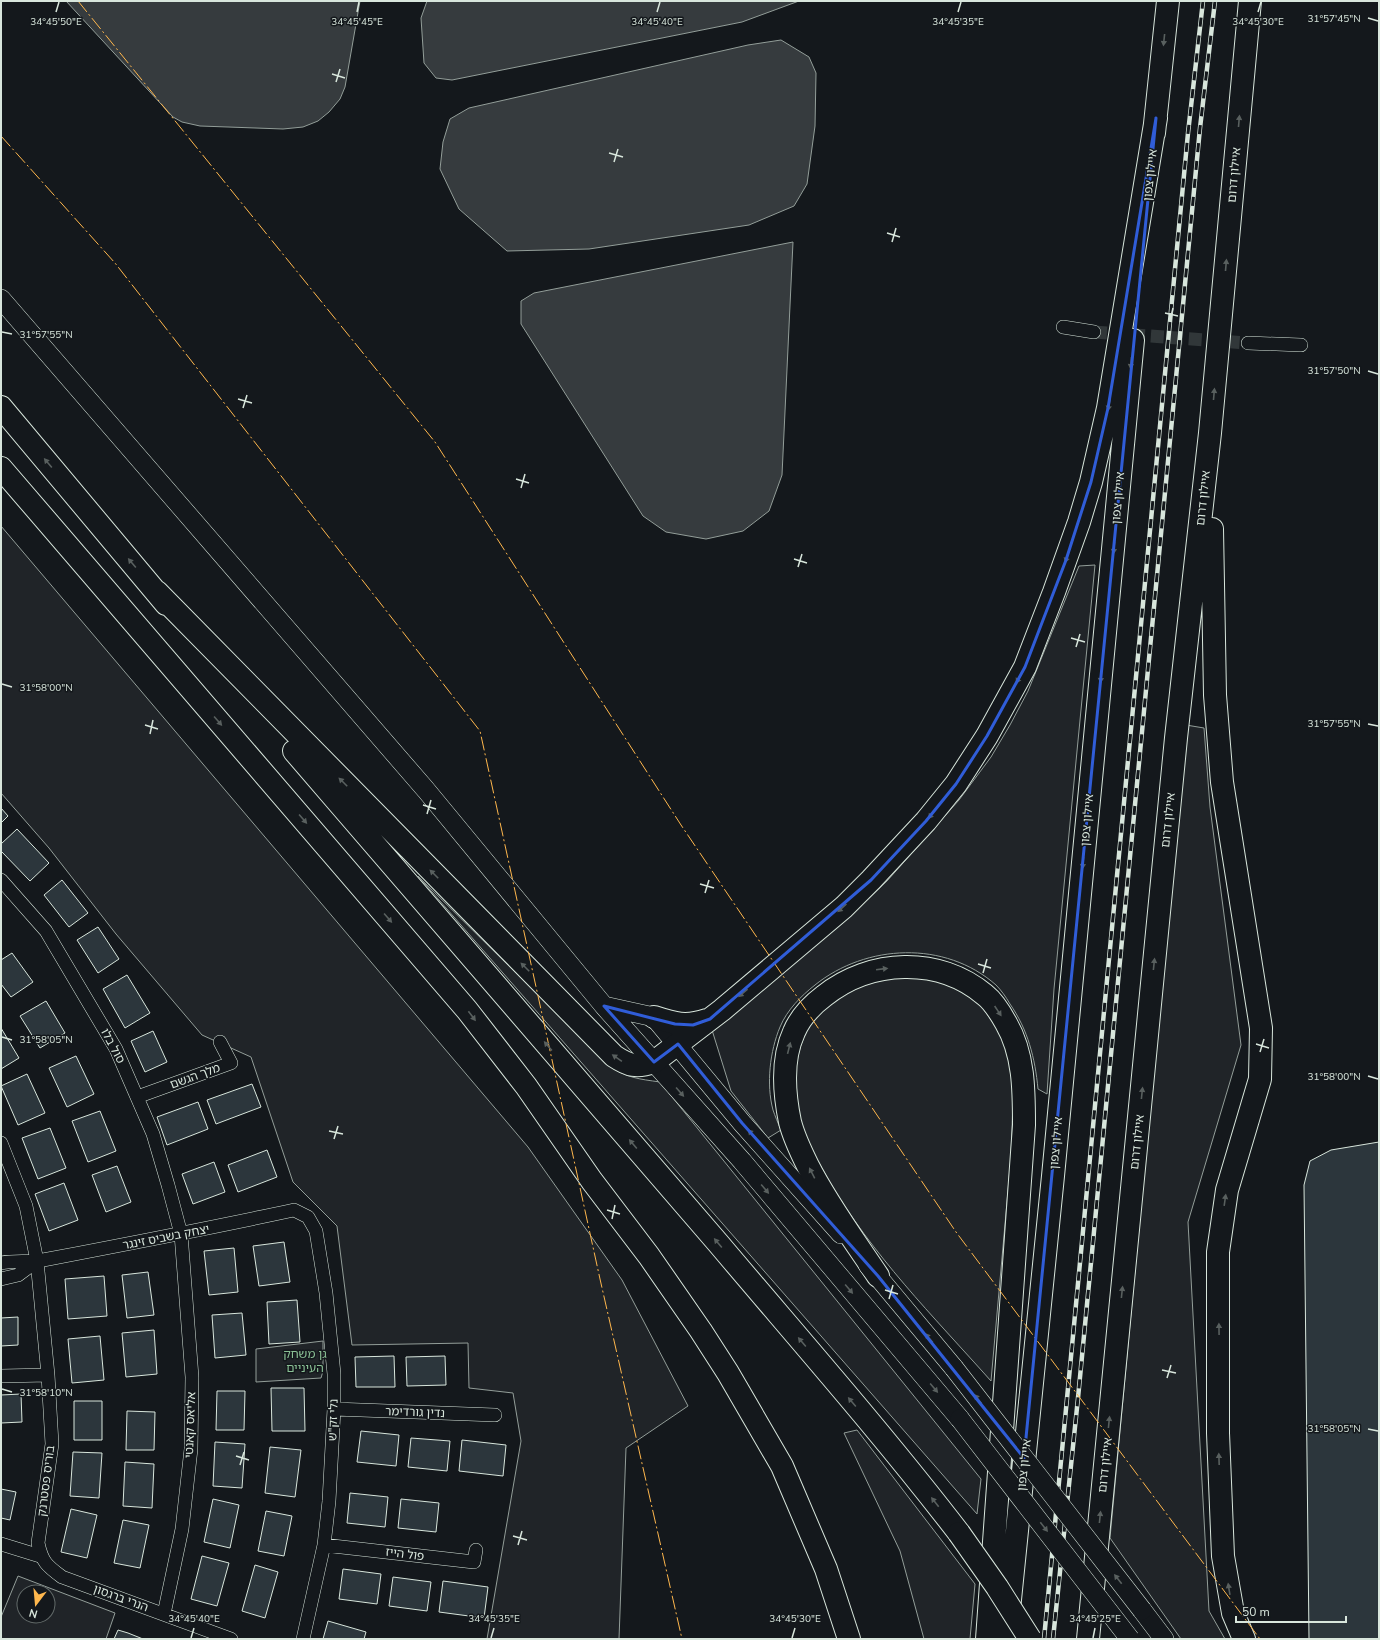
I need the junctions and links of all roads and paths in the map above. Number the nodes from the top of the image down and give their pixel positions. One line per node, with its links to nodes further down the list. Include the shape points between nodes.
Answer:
1 (1168, 1): 3 (highway, איילון צפון, one-way to 3)
2 (1250, 1): 10 (highway, איילון דרום, one-way to 2)
3 (1156, 118): 18 (highway, one-way to 18, via 1100,444 1079,522 1025,667 987,736 956,784 926,821 844,907); 43 (highway, איילון צפון, one-way to 43)
4 (1, 299): 16 (street, via 426,790)
5 (1063, 327): 6 (street)
6 (1094, 332)
7 (1248, 343): 8 (street)
8 (1301, 345)
9 (1, 407): 13 (highway, one-way to 9)
10 (1210, 433): 45 (highway, איילון דרום, one-way to 10, via 1176,738); 48 (highway, one-way to 10, via 1233,1613 1223,1556 1218,1433 1218,1252 1227,1190 1260,1080 1261,1028 1229,832 1217,737)
11 (1, 468): 14 (highway)
12 (1, 481): 14 (highway)
13 (157, 592): 21 (highway, one-way to 13, via 642,1066 632,1065 614,1056); 44 (highway, one-way to 13, bridge, via 959,1533 889,1444)
14 (202, 702): 41 (highway, one-way to 41, via 467,1010 526,1086 701,1331 758,1422 782,1466 826,1569)
15 (1, 880): 22 (street, סול בלו, via 46,931 116,1049)
16 (604, 1006): 17 (street); 21 (street)
17 (654, 1017): 18 (highway, via 675,1024 693,1025); 20 (street)
18 (710, 1019): 20 (highway)
19 (220, 1042): 22 (street, מלך הגשם, via 231,1063)
20 (678, 1044): 21 (highway); 28 (street, one-way to 20, via 742,1123)
21 (654, 1062): 46 (street, one-way to 46, bridge, via 960,1419)
22 (137, 1097): 25 (street, סול בלו, via 153,1134)
23 (2, 1149): 26 (street, via 26,1206)
24 (294, 1210): 25 (street, יצחק בשביס זינגר); 32 (street, נלי זק"ש, via 308,1217 316,1231 326,1293)
25 (181, 1234): 26 (street, יצחק בשביס זינגר); 38 (street, אליאס קאנטי, via 192,1377 190,1449 182,1529)
26 (37, 1261): 27 (street, יצחק בשביס זינגר); 29 (street, יצחק בשביס זינגר, via 18,1275); 30 (street, בוריס פסטרנק)
27 (1, 1263)
28 (878, 1276): 42 (highway, one-way to 42, via 821,1192 796,1141 785,1092 785,1063 791,1039 799,1023 816,1002 843,982 873,970 900,967 928,968 959,978 986,996 1006,1022 1022,1070 1024,1125); 47 (street, one-way to 28, bridge, via 954,1368)
29 (1, 1279)
30 (48, 1375): 31 (street); 37 (street, בוריס פסטרנק, via 52,1444 38,1543)
31 (1, 1376)
32 (334, 1409): 33 (street, נדין גורדימר); 35 (street, נלי זק"ש)
33 (495, 1416)
34 (1, 1544): 37 (street)
35 (324, 1545): 36 (street, פול הייז, via 474,1562); 40 (street, נלי זק"ש)
36 (476, 1550)
37 (40, 1556): 38 (street, הנרי ברגסון, via 49,1568 62,1577)
38 (164, 1614): 39 (street, הנרי ברגסון)
39 (231, 1639)
40 (303, 1639)
41 (849, 1639)
42 (987, 1639)
43 (1006, 1639)
44 (1030, 1639)
45 (1088, 1639)
46 (1130, 1639)
47 (1164, 1639)
48 (1244, 1639)

